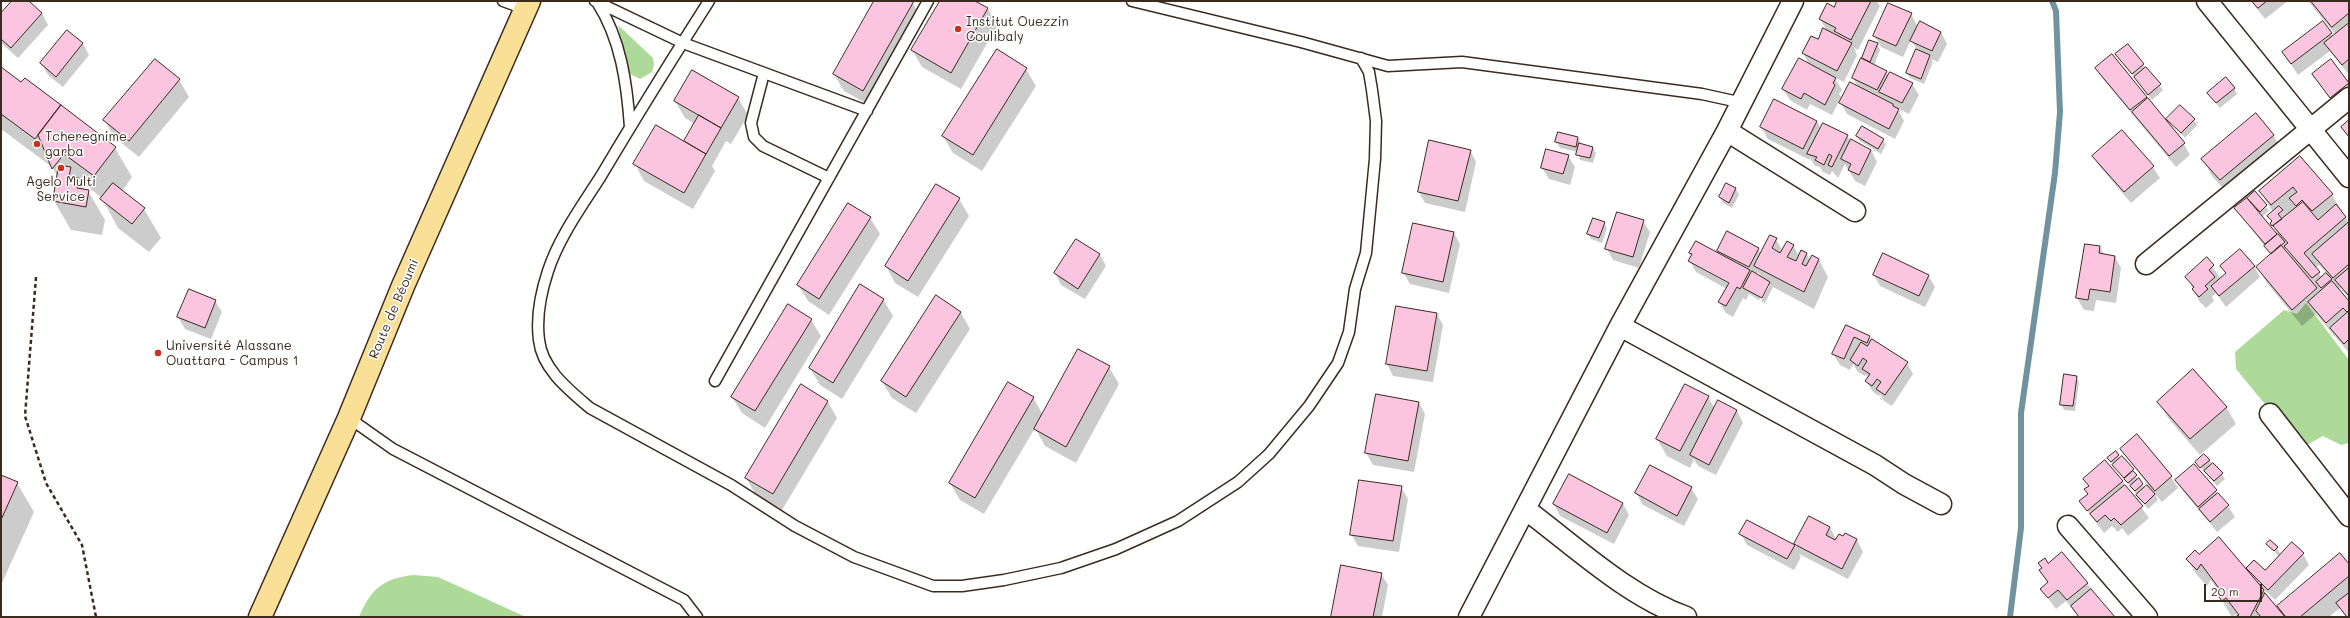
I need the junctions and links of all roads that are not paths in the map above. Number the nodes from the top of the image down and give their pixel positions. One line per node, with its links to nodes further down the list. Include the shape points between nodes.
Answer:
1 (503, 1): 8 (lane)
2 (596, 1): 9 (lane); 15 (lane, via 608,20 615,39 628,90)
3 (709, 1): 9 (lane)
4 (928, 1): 14 (lane)
5 (1132, 1): 10 (lane)
6 (1793, 1): 13 (street)
7 (2207, 1): 16 (street)
8 (527, 5): 25 (main road, Route de Béoumi, via 403,286)
9 (683, 42): 11 (lane); 15 (lane)
10 (1361, 58): 13 (lane, via 1388,66 1462,62 1702,94); 15 (lane, via 1369,72 1376,121 1366,253 1355,290 1349,332 1338,363 1309,406 1269,454 1238,482 1178,521 1116,550 1061,568 962,586 933,586 902,576 854,557 795,526 731,485 590,408 548,366 539,340 538,316 548,270 569,228)
11 (764, 73): 14 (lane); 19 (lane, via 751,124 754,137 764,146)
12 (2349, 98): 16 (street)
13 (1743, 102): 17 (street)
14 (867, 111): 19 (lane)
15 (630, 127)
16 (2310, 130): 18 (street); 21 (street)
17 (1727, 131): 20 (street); 22 (street)
18 (2349, 177)
19 (829, 178): 23 (lane)
20 (1855, 211)
21 (2146, 264)
22 (1620, 326): 26 (street, via 1868,461); 27 (street)
23 (715, 381)
24 (2270, 414): 28 (street)
25 (349, 418): 30 (main road, Route de Béoumi); 31 (lane, via 393,449 684,600)
26 (1941, 504)
27 (1525, 509): 32 (street); 33 (street, via 1626,586 1662,608)
28 (2349, 516)
29 (2068, 526): 34 (street)
30 (260, 617)
31 (697, 617)
32 (1469, 617)
33 (1686, 617)
34 (2147, 617)

